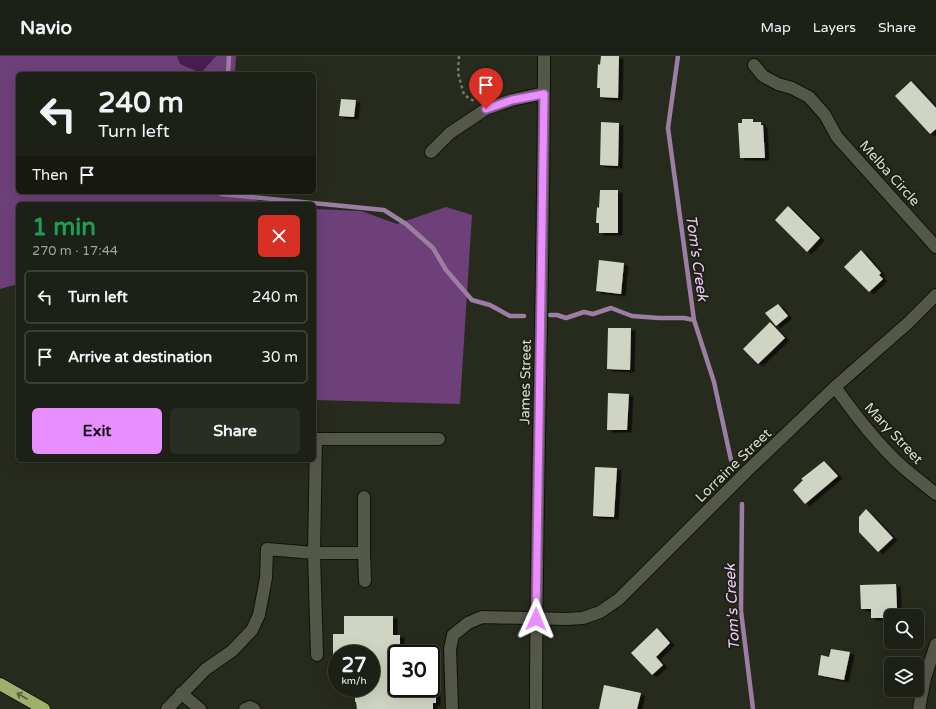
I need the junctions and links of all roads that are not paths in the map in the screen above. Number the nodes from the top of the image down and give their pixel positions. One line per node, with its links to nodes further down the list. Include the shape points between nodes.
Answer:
1 (544, 56): 3 (street, James Street)
2 (754, 66): 5 (street, Melba Circle, via 763,76 809,97 825,115 837,137)
3 (544, 94): 4 (street, via 512,100 486,109 450,133); 16 (street, James Street)
4 (431, 152)
5 (936, 248)
6 (936, 295): 7 (street, Lorraine Street)
7 (835, 387): 11 (street, Mary Street, via 880,443 904,468); 16 (street, Lorraine Street, via 620,599 600,612 583,618)
8 (316, 439): 9 (street)
9 (439, 439)
10 (316, 462): 13 (street)
11 (936, 494)
12 (364, 497): 14 (street)
13 (314, 553): 14 (street); 18 (street); 20 (street, via 267,549 266,578 259,615 252,630 232,651 206,669)
14 (364, 553): 15 (street)
15 (365, 581)
16 (536, 619): 26 (street, Lorraine Street, via 482,617 468,623 453,635 450,649); 27 (street, James Street)
17 (936, 644): 28 (street, via 925,678)
18 (317, 655)
19 (0, 684): 21 (highway, one-way to 19)
20 (181, 693): 22 (street); 23 (street)
21 (44, 709)
22 (167, 709)
23 (200, 709)
24 (245, 709): 25 (street)
25 (254, 709)
26 (452, 709)
27 (536, 709)
28 (919, 709)

